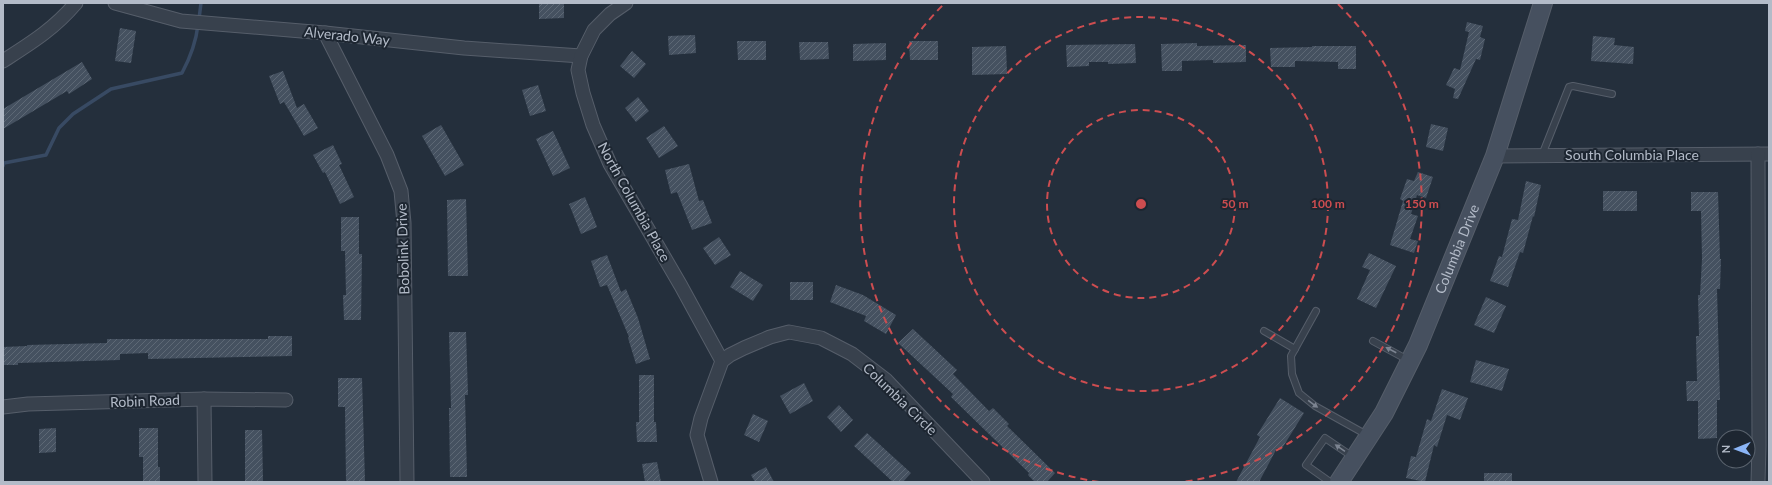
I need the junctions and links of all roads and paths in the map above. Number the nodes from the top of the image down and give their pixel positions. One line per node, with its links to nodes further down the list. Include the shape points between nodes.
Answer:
1 (76, 3): 7 (street, via 62,20)
2 (115, 3): 5 (street, Alverado Way, via 181,21)
3 (625, 3): 6 (street, North Columbia Place, via 594,30)
4 (1543, 3): 11 (main road, Columbia Drive)
5 (326, 33): 6 (street, Alverado Way, via 464,48); 24 (street, Bobolink Drive, via 388,155 401,191 404,223)
6 (581, 56): 17 (street, North Columbia Place, via 578,70 582,93 610,164)
7 (3, 61)
8 (1612, 94): 10 (lane, via 1569,87)
9 (1764, 154): 10 (street, South Columbia Place); 29 (street)
10 (1542, 155): 11 (street, South Columbia Place)
11 (1495, 156): 16 (main road, Columbia Drive)
12 (1316, 311): 15 (lane)
13 (1264, 332): 15 (lane)
14 (1372, 340): 16 (lane, one-way to 14)
15 (1295, 349): 21 (lane, one-way to 21, via 1291,356 1292,374 1299,393 1315,406)
16 (1410, 360): 21 (main road, Columbia Drive, via 1384,413)
17 (722, 361): 25 (street, via 697,435); 26 (street, Columbia Circle, via 744,348 790,332 821,338 852,354 886,380)
18 (204, 399): 19 (street, Robin Road); 20 (street, Robin Road, via 28,404); 23 (street)
19 (286, 400)
20 (3, 407)
21 (1369, 436): 22 (main road, Columbia Drive)
22 (1354, 458): 27 (lane, one-way to 27, via 1325,438 1306,465); 28 (main road, Columbia Drive)
23 (205, 482)
24 (407, 482)
25 (711, 482)
26 (983, 482)
27 (1330, 482)
28 (1339, 482)
29 (1758, 482)

